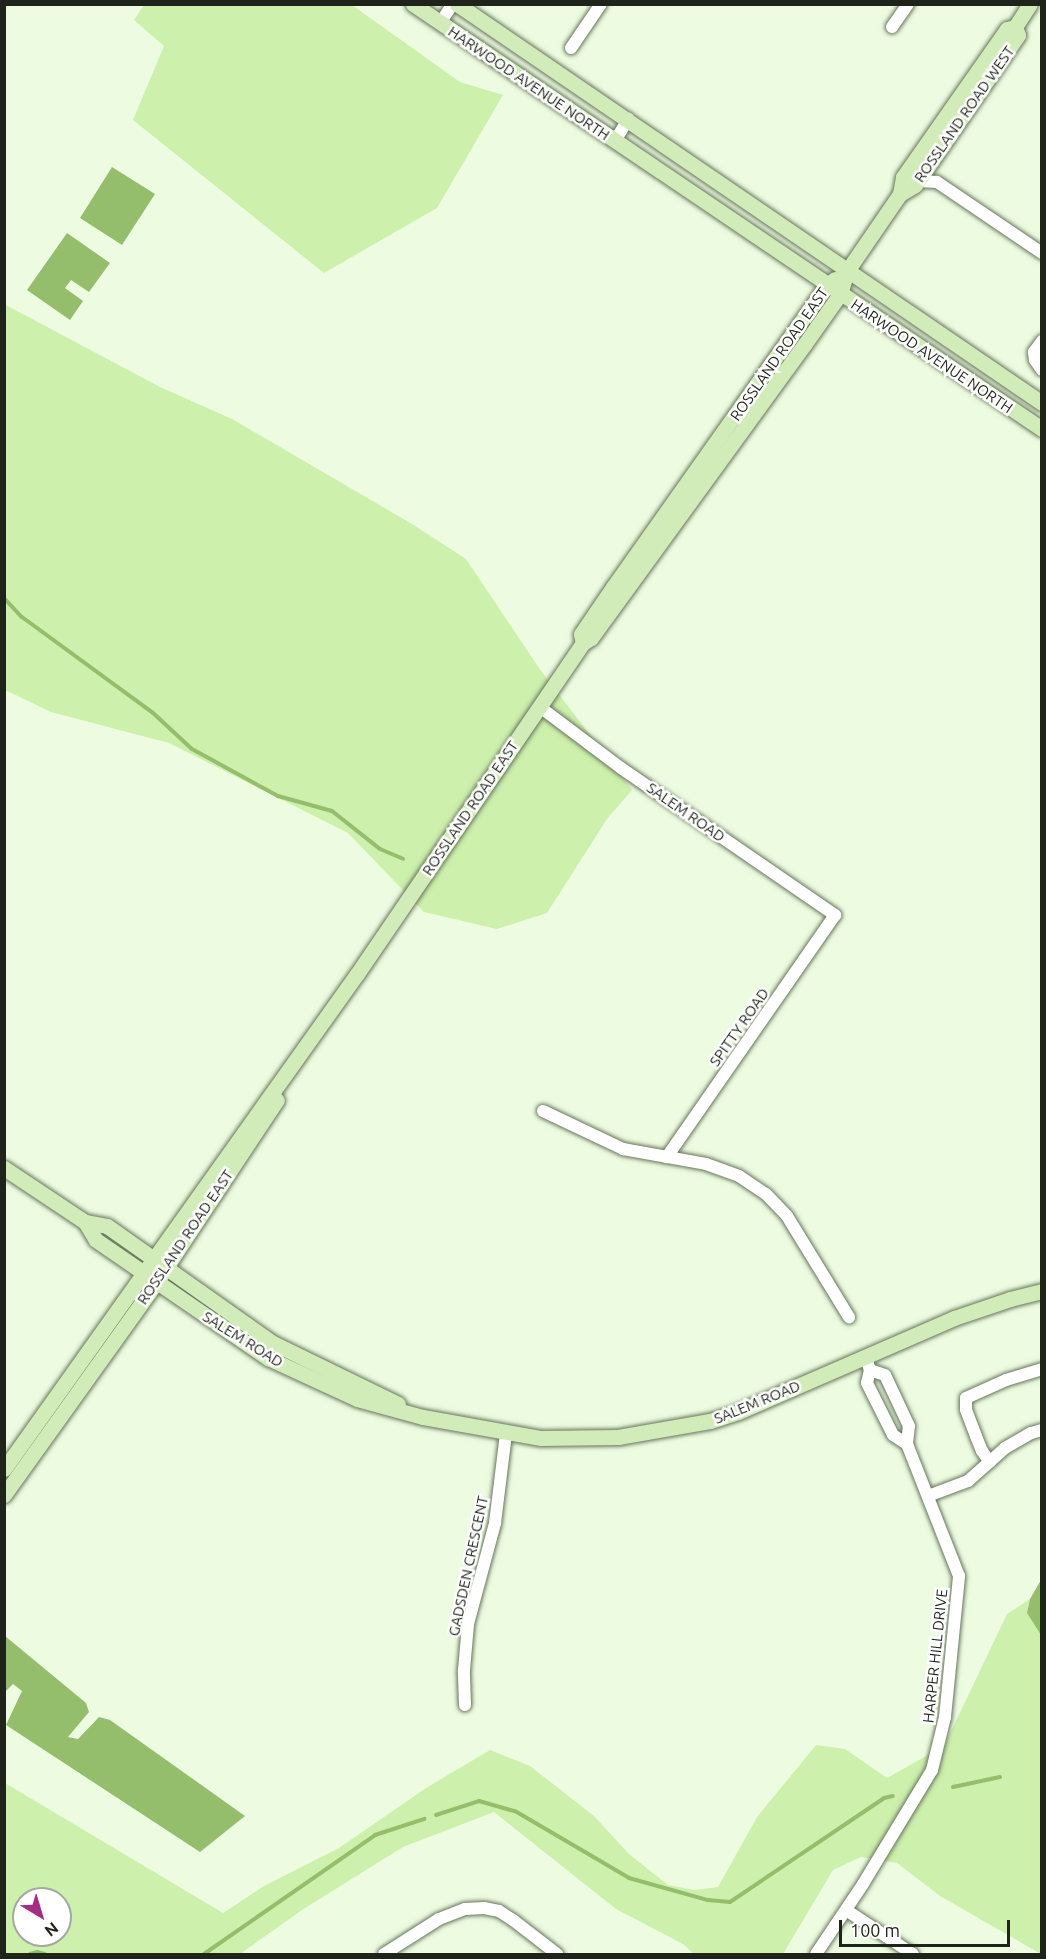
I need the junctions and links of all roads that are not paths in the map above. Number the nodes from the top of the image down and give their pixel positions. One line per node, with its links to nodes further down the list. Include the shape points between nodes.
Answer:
1 (413, 4): 6 (main road, HARWOOD AVENUE NORTH)
2 (455, 4): 6 (street); 10 (main road, HARWOOD AVENUE NORTH)
3 (601, 4): 9 (street)
4 (908, 4): 7 (street)
5 (1030, 4): 8 (main road, ROSSLAND ROAD WEST)
6 (440, 23): 11 (main road, HARWOOD AVENUE NORTH)
7 (892, 27)
8 (1015, 27): 12 (main road, ROSSLAND ROAD WEST, via 1018,35); 15 (main road, ROSSLAND ROAD WEST, via 1007,29 917,156 903,177)
9 (571, 48)
10 (628, 119): 11 (street, HARWOOD AVENUE NORTH); 17 (main road, HARWOOD AVENUE NORTH)
11 (615, 141): 18 (main road, HARWOOD AVENUE NORTH)
12 (931, 163): 13 (main road, ROSSLAND ROAD WEST); 14 (street)
13 (918, 181): 14 (street); 15 (main road, ROSSLAND ROAD WEST)
14 (937, 182): 16 (street)
15 (900, 194): 17 (main road, ROSSLAND ROAD WEST)
16 (1041, 253)
17 (847, 271): 18 (main road, ROSSLAND ROAD EAST); 19 (main road, ROSSLAND ROAD EAST); 22 (main road, HARWOOD AVENUE NORTH)
18 (827, 285): 19 (main road, HARWOOD AVENUE NORTH); 24 (main road, ROSSLAND ROAD EAST, via 581,634)
19 (840, 294): 23 (main road, HARWOOD AVENUE NORTH); 24 (main road, ROSSLAND ROAD EAST, via 591,638)
20 (1041, 341): 21 (street, via 1034,352)
21 (1041, 370)
22 (1041, 403)
23 (1041, 429)
24 (583, 643): 25 (main road, ROSSLAND ROAD EAST)
25 (540, 707): 26 (street, SALEM ROAD, via 621,768); 31 (main road, ROSSLAND ROAD EAST)
26 (835, 915): 28 (street, SPITTY ROAD)
27 (543, 1111): 28 (street, via 623,1149)
28 (667, 1157): 35 (street, via 706,1164 739,1176 766,1194 787,1216)
29 (4, 1168): 30 (main road, SALEM ROAD)
30 (85, 1222): 31 (main road, SALEM ROAD, via 108,1226); 32 (main road, SALEM ROAD, via 96,1240)
31 (159, 1263): 32 (main road, ROSSLAND ROAD EAST); 33 (main road, ROSSLAND ROAD EAST); 38 (main road, SALEM ROAD, via 273,1343)
32 (144, 1273): 33 (main road, SALEM ROAD); 43 (main road, ROSSLAND ROAD EAST)
33 (157, 1281): 38 (main road, SALEM ROAD, via 268,1358 357,1399); 44 (main road, ROSSLAND ROAD EAST)
34 (1041, 1291): 36 (main road, SALEM ROAD, via 954,1318)
35 (849, 1317)
36 (867, 1363): 40 (main road, SALEM ROAD, via 710,1421 618,1437 540,1438); 41 (street, HARPER HILL DRIVE, via 867,1383 893,1435); 41 (street, HARPER HILL DRIVE, via 885,1374 909,1426)
37 (1041, 1369): 42 (street, via 966,1398 966,1410)
38 (423, 1417): 40 (main road, SALEM ROAD)
39 (1041, 1430): 42 (street, via 1022,1438)
40 (506, 1433): 46 (street, GADSDEN CRESCENT, via 495,1524 468,1624)
41 (907, 1444): 45 (street, HARPER HILL DRIVE)
42 (990, 1462): 45 (street, via 968,1481)
43 (4, 1469)
44 (4, 1495)
45 (928, 1496): 47 (street, HARPER HILL DRIVE, via 959,1576 945,1717 932,1770)
46 (465, 1705)
47 (846, 1910): 50 (street, HARPER HILL DRIVE); 51 (street)
48 (384, 1954): 49 (street, via 439,1919 465,1909 484,1908 499,1911)
49 (557, 1954)
50 (816, 1954)
51 (913, 1954)

